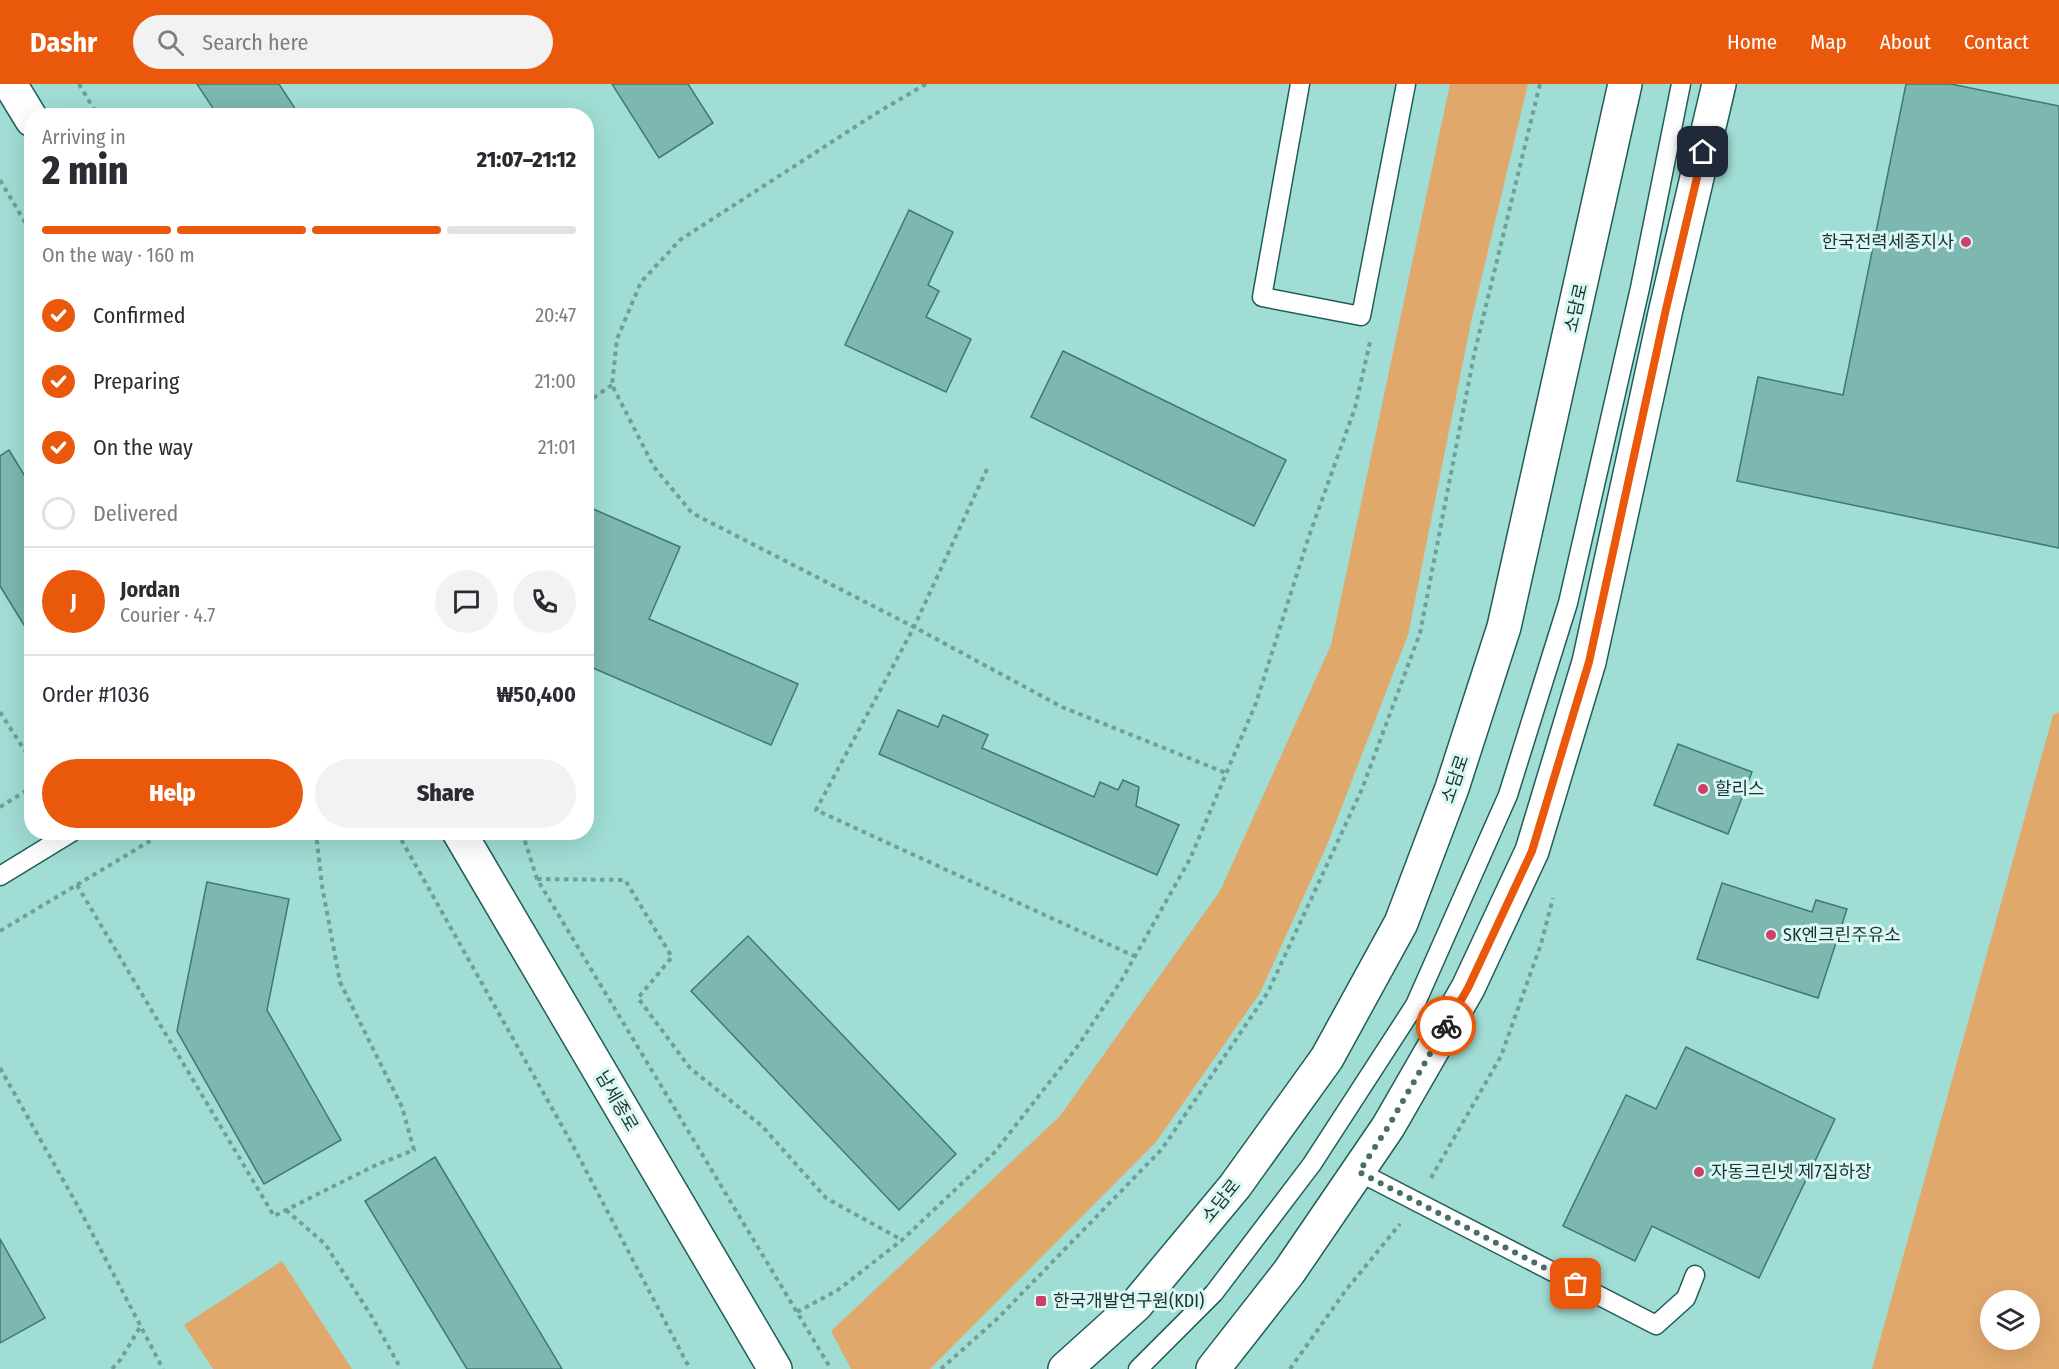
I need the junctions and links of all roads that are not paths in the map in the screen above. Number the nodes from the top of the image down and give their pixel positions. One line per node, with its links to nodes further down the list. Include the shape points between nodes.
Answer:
1 (10, 84): 7 (street)
2 (1300, 84): 3 (lane, via 1262,297 1361,316)
3 (1406, 84)
4 (1625, 84): 14 (street, 소담로, via 1504,627 1452,788 1401,923 1327,1058 1235,1186 1136,1305)
5 (1681, 84): 15 (lane, via 1640,288 1568,603 1508,795 1415,1005 1312,1164 1214,1293)
6 (1719, 84): 11 (street, via 1589,662 1532,851 1468,988)
7 (25, 108)
8 (59, 840): 10 (lane)
9 (464, 840): 13 (street, 남세종로)
10 (0, 876)
11 (1359, 1172): 12 (lane, via 1656,1325 1686,1298); 16 (street, via 1289,1272)
12 (1695, 1275)
13 (775, 1369)
14 (1065, 1369)
15 (1138, 1369)
16 (1213, 1369)

